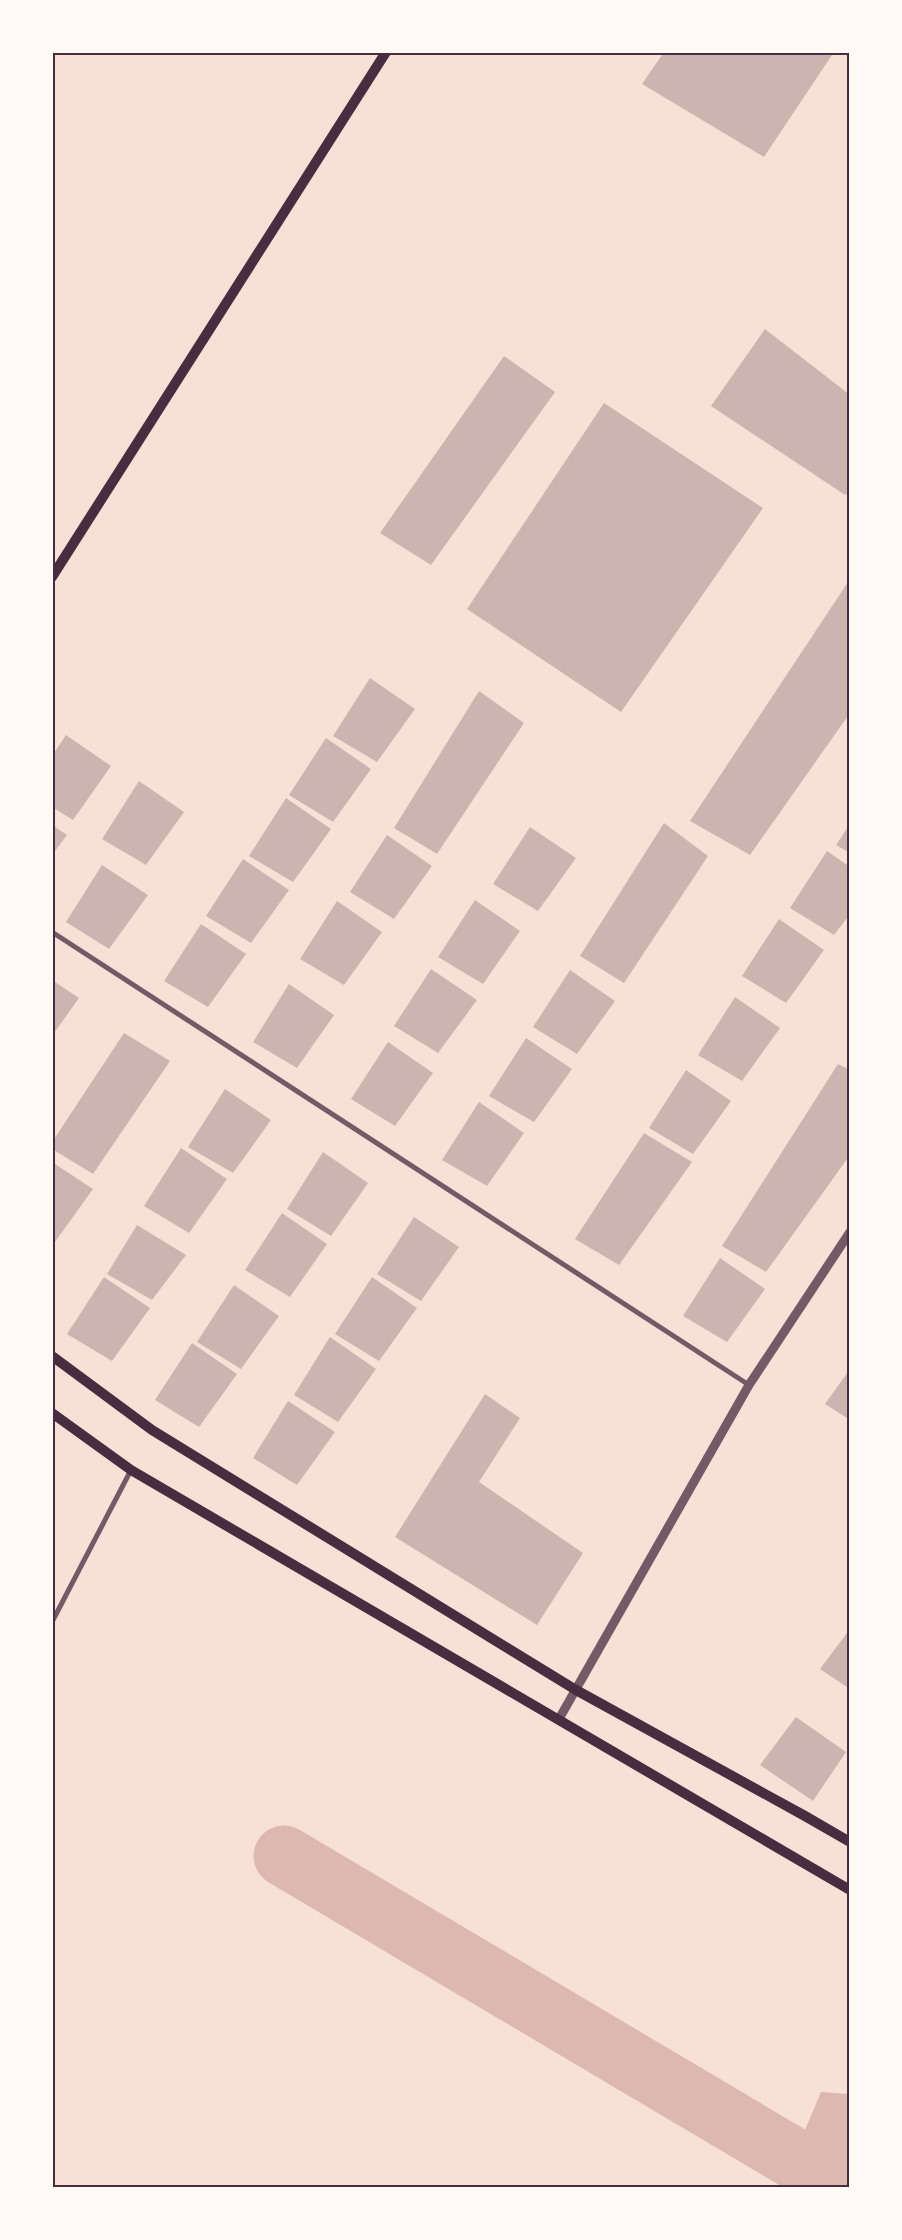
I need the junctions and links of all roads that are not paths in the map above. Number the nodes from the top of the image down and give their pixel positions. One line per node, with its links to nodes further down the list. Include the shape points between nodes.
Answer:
1 (386, 52): 2 (main road)
2 (52, 577)
3 (52, 932): 6 (street)
4 (850, 1232): 6 (street)
5 (52, 1356): 10 (main road, via 152,1430)
6 (748, 1385): 10 (street)
7 (52, 1413): 8 (main road)
8 (131, 1470): 9 (street); 11 (main road)
9 (52, 1622)
10 (576, 1690): 11 (street); 12 (main road)
11 (559, 1719): 13 (main road)
12 (850, 1842)
13 (850, 1890)

